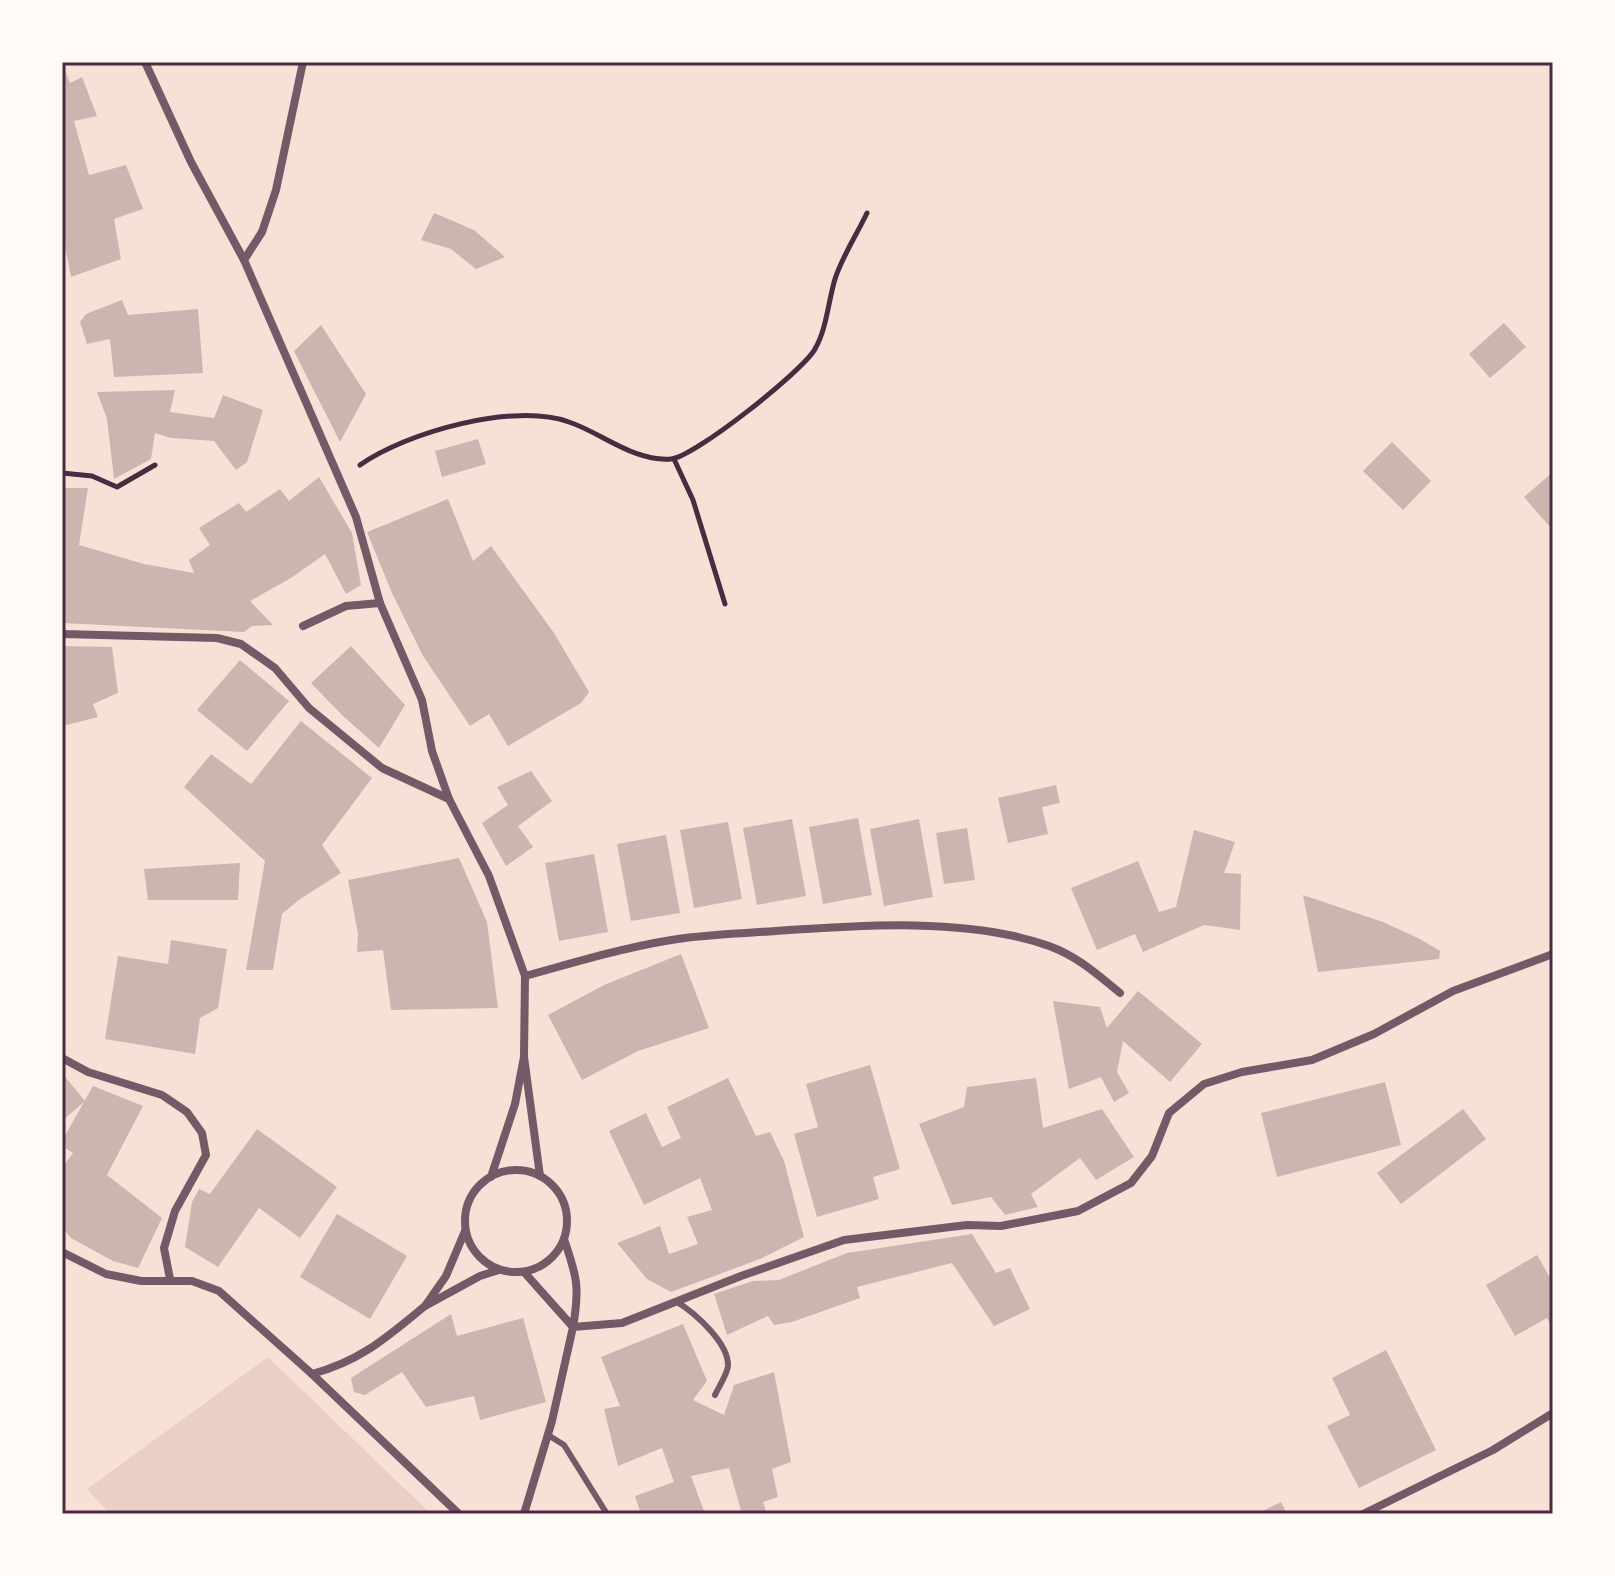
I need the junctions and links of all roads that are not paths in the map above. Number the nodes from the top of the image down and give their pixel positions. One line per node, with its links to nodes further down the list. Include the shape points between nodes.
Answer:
1 (145, 62): 3 (street)
2 (303, 62): 3 (street, via 276,190 262,232)
3 (244, 260): 4 (street, via 356,517)
4 (380, 603): 5 (street, via 346,606); 7 (street, via 422,700)
5 (303, 626)
6 (62, 634): 7 (street, via 217,638 241,644 275,668 309,708 382,768)
7 (449, 799): 9 (street, via 489,876)
8 (1553, 954): 21 (street, via 1453,991 1312,1060 1204,1084 1169,1113 1152,1156 1131,1183 1078,1211 1016,1224 844,1240)
9 (525, 976): 10 (street, via 684,938 913,925 1049,946 1079,960); 11 (street)
10 (1120, 993)
11 (524, 1057): 13 (street); 14 (street)
12 (62, 1058): 20 (street, via 88,1072 162,1095 187,1112 202,1133 206,1155 175,1211 164,1248)
13 (540, 1176): 14 (street, via 508,1171); 16 (street, via 563,1203)
14 (491, 1177): 15 (street, via 468,1203)
15 (465, 1231): 18 (street, via 478,1255); 22 (street, via 446,1276)
16 (564, 1239): 19 (street, via 541,1267); 23 (street, via 579,1294)
17 (62, 1252): 20 (street, via 106,1274 141,1281)
18 (499, 1270): 19 (street); 22 (street)
19 (524, 1272): 23 (street)
20 (170, 1279): 24 (street, via 219,1291)
21 (677, 1302): 23 (street, via 622,1323); 25 (lane, via 695,1313 727,1356 728,1369)
22 (425, 1306): 24 (street, via 341,1367)
23 (573, 1327): 27 (street)
24 (312, 1374): 28 (street)
25 (715, 1395)
26 (1553, 1413): 31 (street, via 1493,1450)
27 (548, 1435): 29 (street); 30 (lane, via 564,1445)
28 (459, 1514)
29 (524, 1514)
30 (607, 1514)
31 (1363, 1514)

